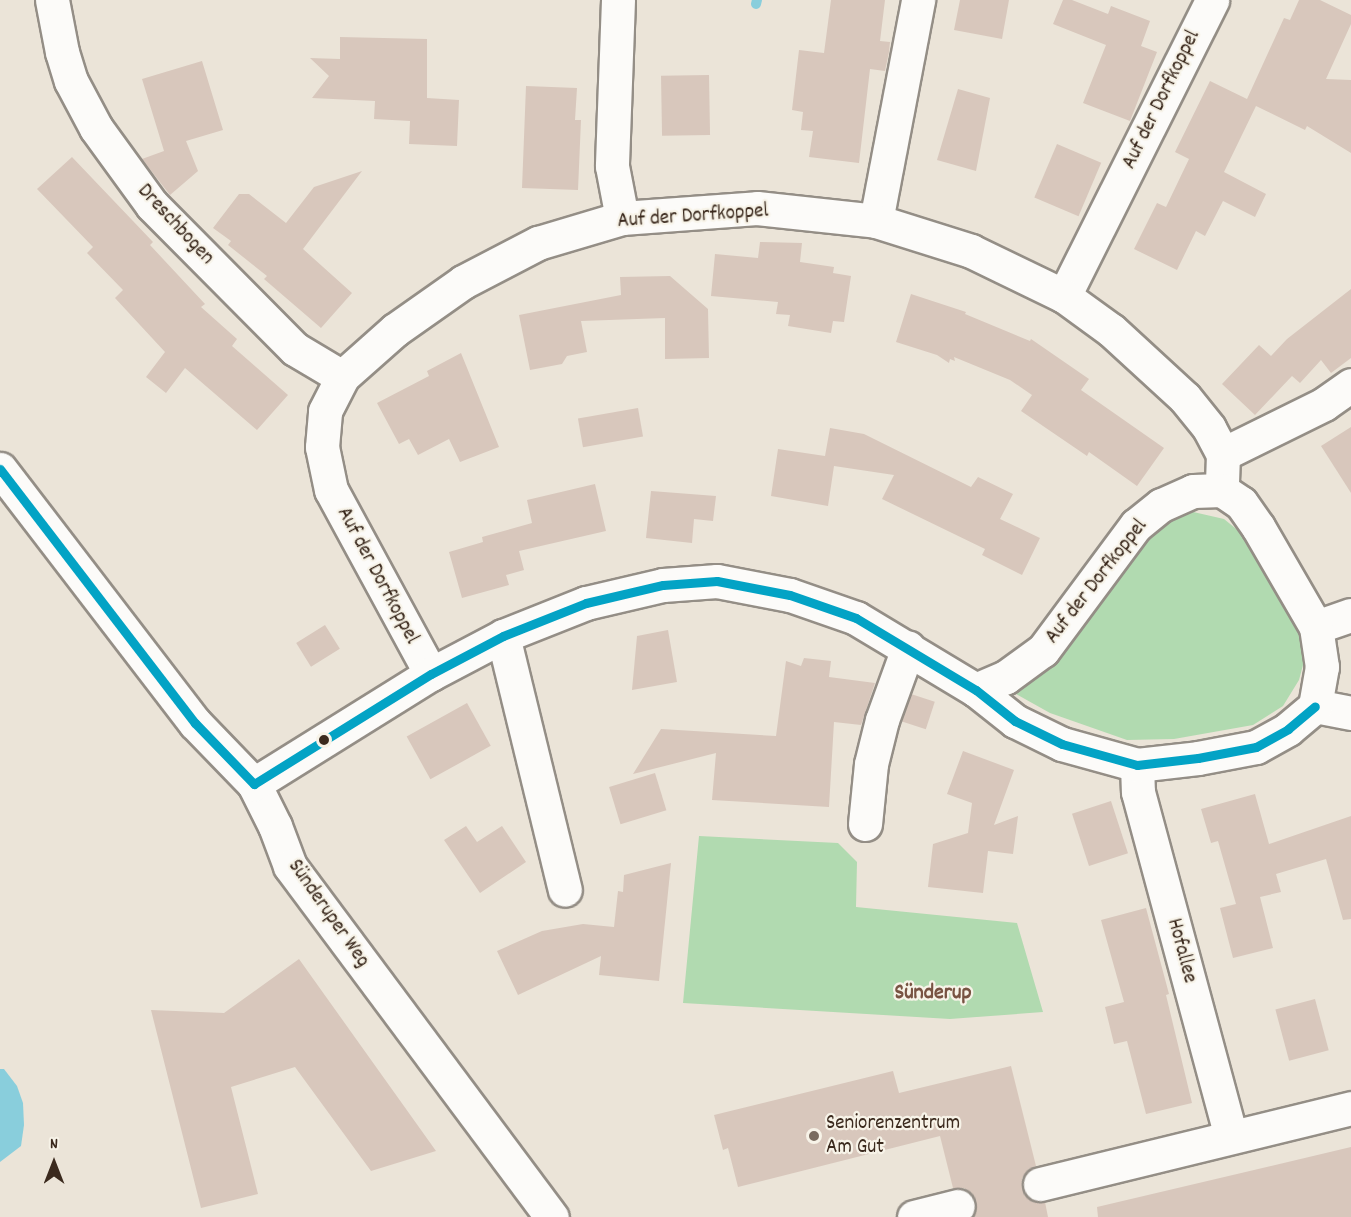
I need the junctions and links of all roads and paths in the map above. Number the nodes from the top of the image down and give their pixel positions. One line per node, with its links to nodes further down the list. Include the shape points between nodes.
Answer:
1 (52, 0): 8 (street, Dreschbogen, via 71,81 96,128 152,205 295,349)
2 (618, 0): 5 (street, via 612,166)
3 (918, 0): 6 (street)
4 (1212, 0): 7 (street, Auf der Dorfkoppel)
5 (622, 218): 6 (street, Auf der Dorfkoppel, via 757,208); 8 (street, Auf der Dorfkoppel, via 538,243 463,282 395,330)
6 (876, 221): 7 (street, Auf der Dorfkoppel, via 971,250)
7 (1065, 296): 10 (street, Auf der Dorfkoppel, via 1112,330 1185,398 1209,428)
8 (342, 377): 17 (street, Auf der Dorfkoppel, via 325,411 322,447 331,490)
9 (1351, 385): 10 (street, via 1324,404)
10 (1223, 454): 12 (street)
11 (0, 469): 22 (street, Sünderuper Weg, via 195,723)
12 (1222, 490): 14 (street, via 1240,503 1258,527); 18 (street, Auf der Dorfkoppel, via 1193,491 1161,505 1136,525 1043,650 1006,677)
13 (1351, 615): 14 (street)
14 (1317, 627): 19 (street, via 1322,667)
15 (503, 636): 16 (street, via 586,603 663,585 717,581 790,595 856,618); 17 (street); 24 (street)
16 (908, 648): 18 (street); 23 (street, via 871,764)
17 (431, 674): 22 (street)
18 (976, 690): 21 (street, via 1015,721 1062,744)
19 (1315, 706): 20 (street); 21 (street, via 1288,729 1256,747)
20 (1351, 713)
21 (1137, 765): 26 (street, Hofallee, via 1138,792)
22 (254, 784): 29 (street, Sünderuper Weg, via 290,866)
23 (865, 824)
24 (565, 890)
25 (1351, 1107): 26 (street)
26 (1231, 1137): 27 (street)
27 (1040, 1184)
28 (958, 1206): 30 (street)
29 (552, 1217)
30 (914, 1217)

